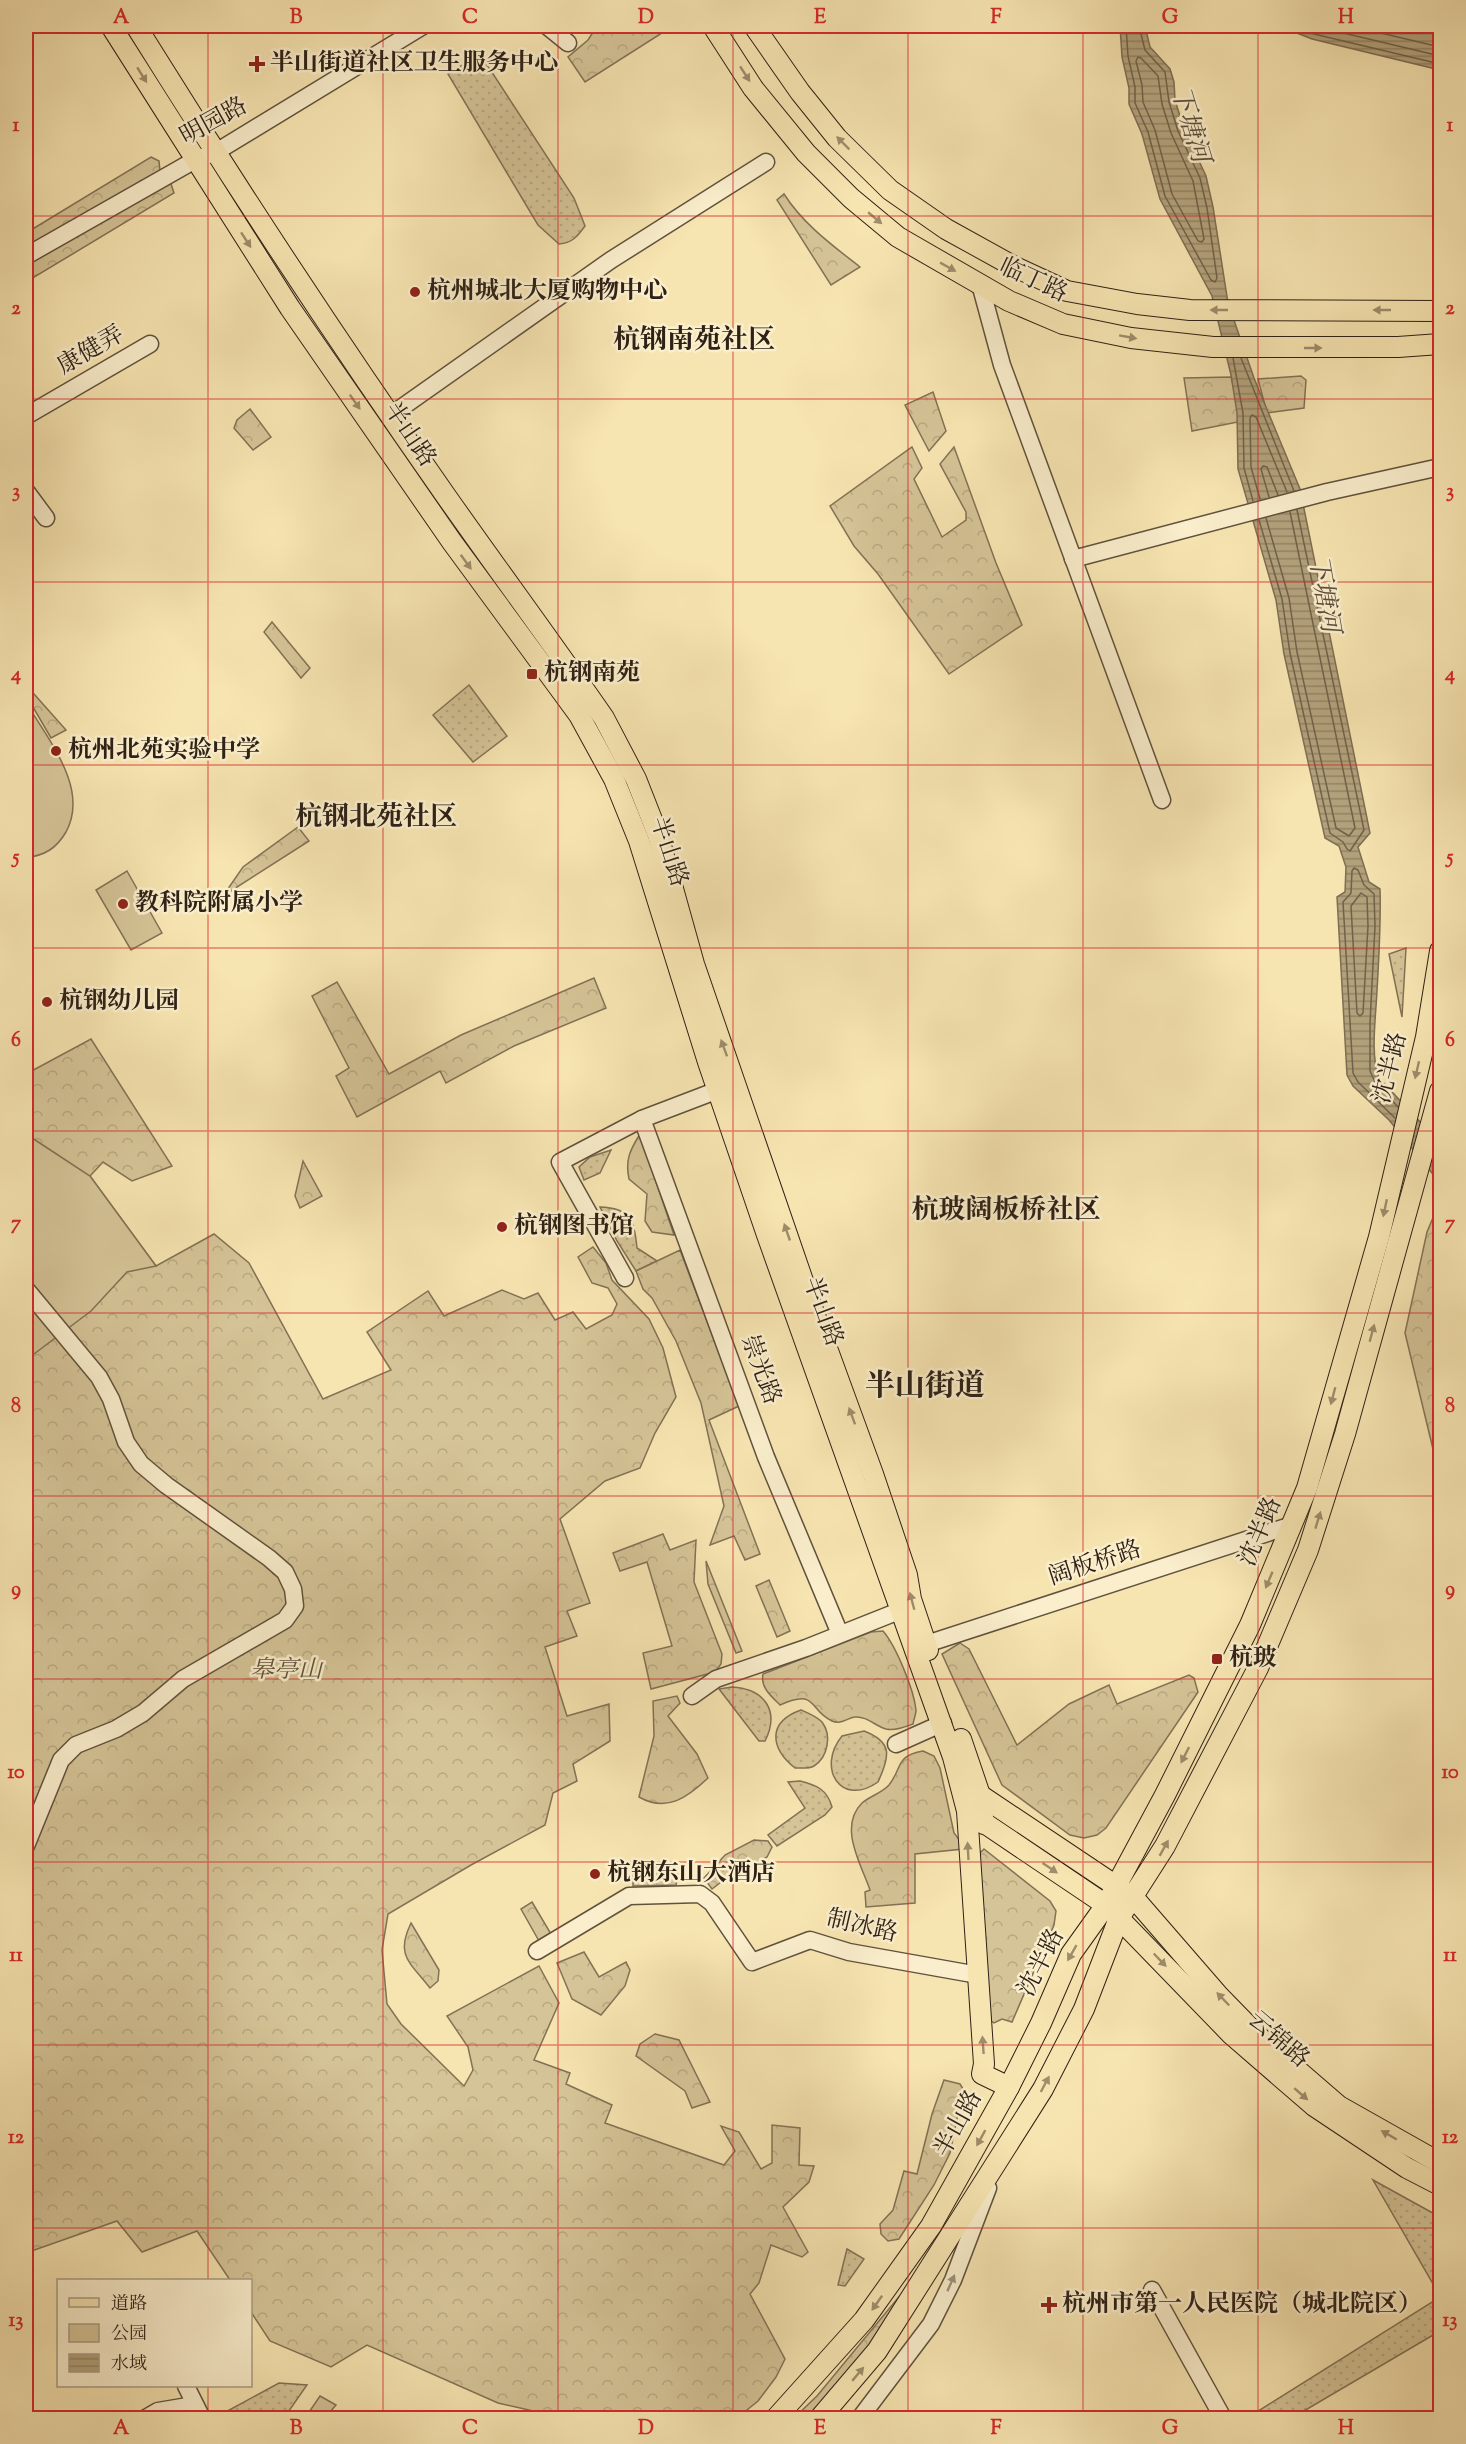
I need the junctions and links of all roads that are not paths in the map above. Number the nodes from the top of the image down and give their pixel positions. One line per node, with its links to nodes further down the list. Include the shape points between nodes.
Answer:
1 (111, 26): 9 (main road, 半山路, one-way to 9)
2 (136, 26): 8 (main road, 半山路)
3 (423, 26): 8 (street, 明园路)
4 (547, 26): 7 (street)
5 (713, 26): 12 (main road, 临丁路, one-way to 12, via 753,88 806,153 851,198 898,237)
6 (754, 26): 13 (main road, 临丁路, one-way to 6, via 1190,310 1067,291 946,230 890,190 837,138)
7 (568, 43)
8 (216, 152): 9 (street, 明园路); 16 (main road, 半山路)
9 (195, 160): 11 (street, 明园路); 24 (main road, 半山路, one-way to 24, via 290,308 402,470 579,715 614,778 639,841)
10 (766, 162): 16 (street, via 611,260)
11 (26, 256)
12 (981, 284): 15 (main road, 临丁路, one-way to 15, via 1009,301 1063,324 1131,338 1254,348); 21 (street, via 1002,365)
13 (1440, 311)
14 (150, 344): 17 (street, 康健弄)
15 (1440, 344)
16 (391, 415): 32 (main road, 半山路, one-way to 16, via 907,1575 694,964 658,835 636,779 604,718)
17 (26, 416)
18 (1440, 468): 21 (street, via 1327,492)
19 (26, 491): 20 (street)
20 (45, 518)
21 (1074, 559): 22 (street)
22 (1162, 800)
23 (1440, 951): 29 (main road, 沈半路, one-way to 29, via 1426,1037 1379,1237 1314,1468)
24 (718, 1090): 26 (street); 30 (main road, 半山路)
25 (1440, 1091): 39 (main road, 沈半路, one-way to 25, via 1258,1668 1308,1550 1345,1434)
26 (642, 1119): 27 (street, via 560,1162); 31 (street, 崇光路, via 766,1457)
27 (625, 1278)
28 (26, 1289): 37 (street, via 99,1377 126,1442 141,1464 285,1572 293,1589 294,1606 285,1620 183,1679 144,1713 76,1745 62,1760)
29 (1292, 1525): 32 (street, 阔板桥路); 38 (main road, 沈半路, one-way to 38, via 1250,1625)
30 (899, 1611): 31 (street); 32 (main road, 半山路)
31 (840, 1634): 33 (street, via 716,1679)
32 (920, 1646): 34 (main road, 半山路); 36 (main road, 半山路)
33 (692, 1696)
34 (943, 1723): 35 (street); 36 (main road, 半山路)
35 (896, 1744)
36 (970, 1802): 38 (main road); 40 (main road, one-way to 40, via 984,1824); 42 (main road, 半山路, one-way to 36)
37 (26, 1846)
38 (1116, 1885): 39 (main road); 40 (main road, 沈半路)
39 (1134, 1898): 40 (main road, 沈半路); 45 (main road, 云锦路, one-way to 39, via 1339,2106 1219,1996)
40 (1112, 1912): 43 (main road, 沈半路, one-way to 43, via 1071,1954); 44 (main road, 沈半路, one-way to 40, via 1043,2089 1084,2009); 46 (main road, 云锦路, one-way to 46, via 1232,2035 1314,2106 1407,2168)
41 (537, 1951): 42 (street, 制冰路, via 629,1896 700,1894 712,1903 752,1962 810,1940 849,1952)
42 (978, 1975): 43 (main road, 半山路, one-way to 42, via 982,2073)
43 (1009, 2087): 51 (main road, 半山路, one-way to 51, via 931,2226 864,2320)
44 (1004, 2151): 52 (main road, one-way to 44, via 877,2351); 53 (street, one-way to 44, via 931,2324 953,2280 974,2218)
45 (1440, 2163)
46 (1440, 2185)
47 (1152, 2290): 54 (street)
48 (187, 2387): 49 (street)
49 (198, 2412): 50 (street, via 158,2411)
50 (146, 2418)
51 (776, 2418)
52 (820, 2418)
53 (860, 2418)
54 (1223, 2418)

